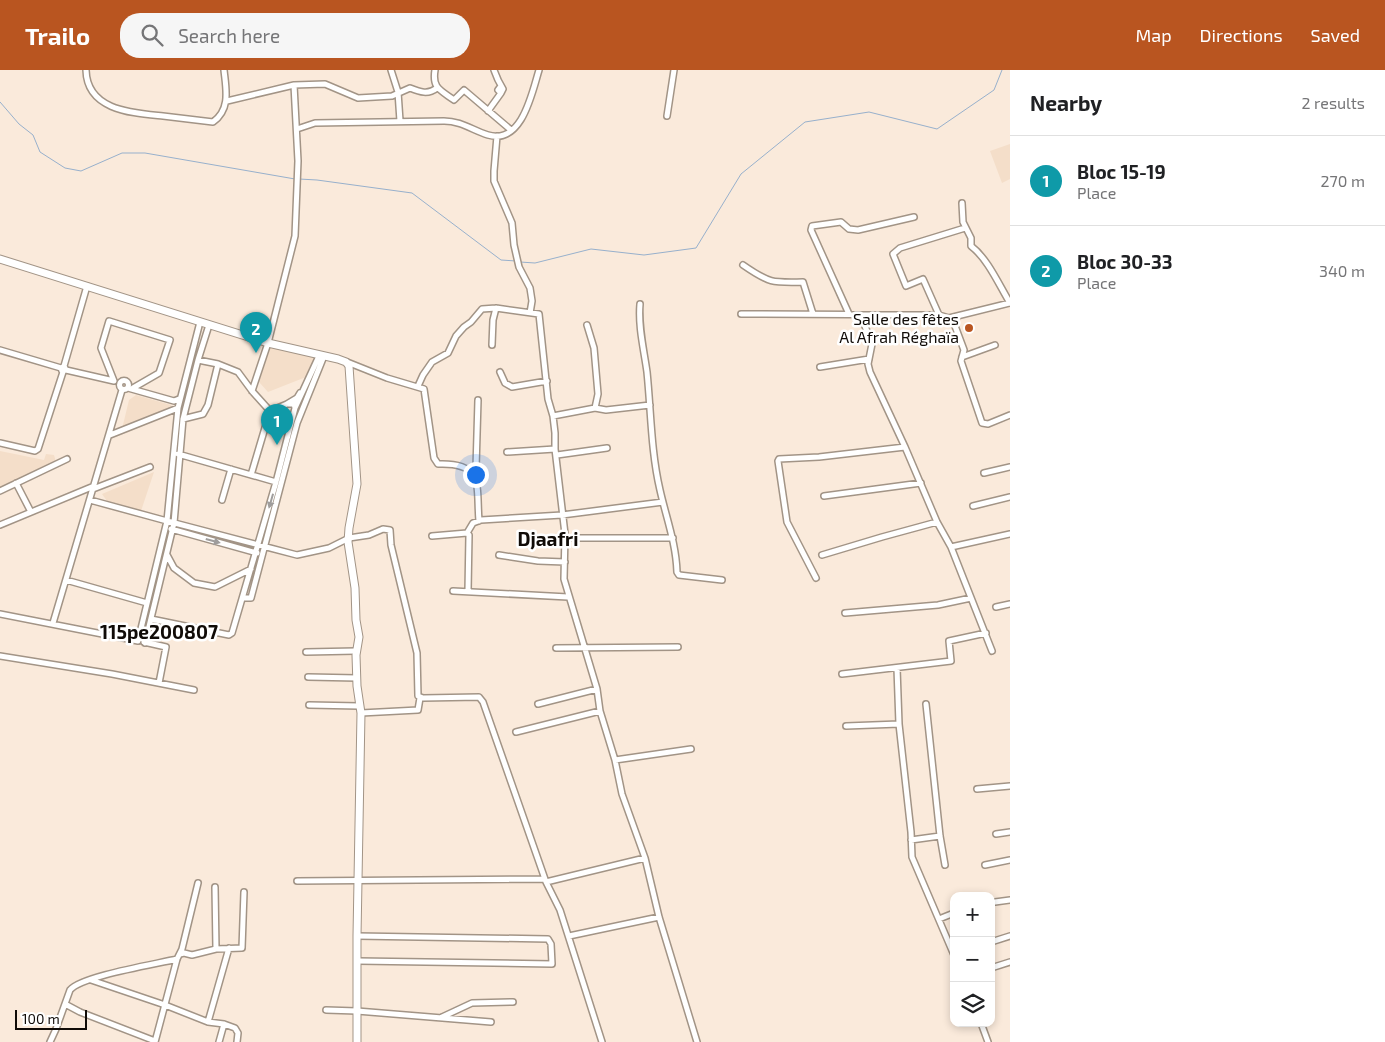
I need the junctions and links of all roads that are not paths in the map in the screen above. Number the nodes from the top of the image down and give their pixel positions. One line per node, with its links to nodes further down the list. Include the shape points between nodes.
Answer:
1 (86, 70): 11 (street, via 86,78 94,94 123,111 213,122 222,114)
2 (224, 70): 11 (street)
3 (391, 70): 10 (street)
4 (435, 70): 9 (street, via 433,78)
5 (494, 70): 12 (street, via 495,78 503,89)
6 (539, 70): 16 (street, via 525,114)
7 (674, 70): 13 (street)
8 (294, 85): 10 (street, via 325,84 358,98 392,96); 11 (street); 15 (street)
9 (437, 88): 10 (street, via 432,92 410,88); 12 (street, via 454,100 464,90)
10 (398, 92): 14 (street)
11 (226, 101)
12 (488, 111): 16 (street)
13 (668, 116)
14 (400, 121): 15 (street, via 313,123); 17 (street, via 454,122)
15 (297, 129): 37 (street, via 293,243)
16 (511, 130): 17 (street)
17 (497, 136): 27 (street, via 494,181 512,223 519,267 530,288)
18 (962, 203): 20 (street)
19 (914, 217): 30 (street, via 862,230 849,229 841,222 812,226)
20 (965, 228): 24 (street, via 971,238 971,246); 31 (street, via 900,248 894,254 906,286 923,279)
21 (0, 259): 23 (street)
22 (743, 266): 29 (street, via 773,283 803,282)
23 (87, 286): 34 (street); 48 (street)
24 (1010, 303): 33 (street)
25 (640, 304): 59 (street)
26 (496, 308): 27 (street); 38 (street); 53 (street, via 478,312 460,330 448,353 432,362)
27 (530, 313): 50 (street, via 539,314)
28 (741, 314): 29 (street)
29 (813, 314): 30 (street)
30 (849, 314): 32 (street)
31 (939, 315): 32 (street); 33 (street)
32 (861, 316): 43 (street, via 872,344)
33 (952, 318): 42 (street, via 964,350)
34 (200, 322): 35 (street); 56 (street)
35 (209, 325): 37 (street); 44 (street)
36 (587, 325): 62 (street, via 594,348 598,394)
37 (268, 343): 41 (street); 55 (street)
38 (492, 345)
39 (995, 345): 42 (street)
40 (0, 350): 48 (street)
41 (322, 356): 45 (street); 52 (street); 110 (street, via 297,423)
42 (962, 357): 64 (street, via 982,423 988,424)
43 (869, 359): 47 (street); 69 (street, via 870,372)
44 (198, 360): 46 (street); 66 (street)
45 (346, 362): 53 (street); 106 (street, via 349,366 357,484)
46 (218, 364): 55 (street, via 238,372); 66 (street, via 203,414)
47 (820, 367)
48 (63, 369): 51 (street); 68 (street, via 38,449)
49 (500, 372): 50 (street, via 505,383 512,387)
50 (547, 381): 65 (street)
51 (117, 382): 54 (street, via 119,387); 54 (street, via 126,381); 54 (street, via 101,348 109,321 170,340 159,373)
52 (306, 384): 58 (street, via 297,398); 61 (street)
53 (418, 386): 81 (street, via 425,390 435,462 453,464)
54 (128, 389): 56 (street, via 174,401); 67 (street)
55 (252, 391): 63 (street)
56 (179, 399): 60 (street)
57 (478, 400): 81 (street, via 476,468)
58 (288, 404): 61 (street, via 294,404); 63 (street)
59 (650, 405): 62 (street, via 606,410); 92 (street, via 652,443)
60 (178, 408): 67 (street); 73 (street)
61 (295, 408): 83 (street)
62 (595, 408): 65 (street)
63 (270, 411): 82 (street)
64 (1010, 415)
65 (553, 416): 71 (street)
66 (183, 420): 74 (street)
67 (110, 435): 86 (street)
68 (0, 443)
69 (905, 447): 85 (street); 119 (street, via 779,459 787,522)
70 (607, 448): 75 (street)
71 (555, 449): 72 (street); 75 (street)
72 (507, 452)
73 (174, 453): 74 (street); 96 (street)
74 (180, 455): 79 (street); 99 (street)
75 (557, 455): 95 (street)
76 (67, 459): 84 (street)
77 (1010, 467): 80 (street)
78 (150, 468): 86 (street)
79 (231, 469): 82 (street); 91 (street)
80 (984, 473)
81 (473, 474): 97 (street, via 478,490)
82 (251, 475): 83 (street)
83 (276, 482): 109 (street, one-way to 109)
84 (16, 483): 87 (street); 94 (street)
85 (921, 483): 88 (street); 98 (street)
86 (94, 488): 90 (street); 94 (street)
87 (0, 491)
88 (824, 496)
89 (1010, 497): 93 (street)
90 (90, 500): 96 (street); 120 (street)
91 (222, 500)
92 (663, 502): 95 (street); 108 (street)
93 (973, 506)
94 (31, 512): 100 (street)
95 (562, 515): 97 (street); 107 (street)
96 (168, 521): 99 (street); 101 (street)
97 (479, 521): 103 (street, via 473,523)
98 (937, 522): 111 (street); 116 (street)
99 (174, 523): 102 (street); 109 (street)
100 (0, 525)
101 (166, 528): 102 (street); 127 (street)
102 (173, 530): 112 (street, one-way to 112); 113 (street)
103 (467, 533): 105 (street); 123 (street)
104 (1010, 534): 111 (street)
105 (432, 536)
106 (349, 538): 110 (street, via 329,548 297,555); 140 (street, via 359,637); 151 (street, via 369,535 383,528 390,530 417,653)
107 (564, 538): 108 (street); 117 (street)
108 (673, 538): 121 (street, via 679,574)
109 (258, 545): 110 (street); 112 (street)
110 (265, 547): 114 (street)
111 (951, 547): 126 (street)
112 (256, 553): 114 (street); 118 (street)
113 (167, 555): 118 (street, via 174,568 194,583 218,586); 132 (street)
114 (263, 555): 125 (street, via 251,598)
115 (499, 555): 117 (street)
116 (822, 555)
117 (565, 562): 124 (street, via 564,580)
118 (251, 569): 125 (street)
119 (816, 578)
120 (66, 580): 127 (street); 133 (street)
121 (722, 580)
122 (453, 591): 123 (street)
123 (468, 592): 124 (street)
124 (568, 597): 139 (street)
125 (243, 598): 132 (street, via 229,635)
126 (971, 598): 130 (street, via 938,605); 134 (street)
127 (147, 603): 135 (street)
128 (1010, 604): 129 (street)
129 (996, 607)
130 (845, 613)
131 (0, 614): 133 (street)
132 (151, 619): 136 (street)
133 (53, 623): 135 (street)
134 (986, 633): 141 (street); 144 (street, via 949,641 951,661)
135 (138, 641): 136 (street)
136 (145, 643): 148 (street, via 166,648)
137 (678, 647): 139 (street)
138 (556, 648): 139 (street)
139 (584, 648): 149 (street)
140 (356, 651): 142 (street); 147 (street)
141 (992, 651)
142 (306, 652)
143 (0, 656): 148 (street)
144 (897, 668): 145 (street); 157 (street)
145 (842, 674)
146 (308, 677): 147 (street)
147 (357, 678): 155 (street)
148 (158, 683): 150 (street)
149 (597, 689): 152 (street); 156 (street)
150 (194, 690)
151 (420, 698): 155 (street, via 418,710); 174 (street, via 481,698)
152 (538, 704)
153 (926, 704): 166 (street)
154 (309, 705): 155 (street)
155 (360, 709): 172 (street)
156 (600, 711): 159 (street); 161 (street)
157 (899, 724): 158 (street); 167 (street)
158 (846, 726)
159 (516, 732)
160 (691, 749): 161 (street)
161 (615, 760): 168 (street, via 622,794)
162 (1010, 786): 163 (street)
163 (977, 790)
164 (1010, 832): 165 (street)
165 (996, 834)
166 (940, 836): 167 (street); 170 (street)
167 (911, 840): 182 (street, via 912,857)
168 (645, 858): 174 (street); 181 (street)
169 (1010, 860): 171 (street)
170 (945, 865)
171 (985, 866)
172 (358, 880): 173 (street); 174 (street); 183 (street)
173 (297, 881)
174 (546, 881): 184 (street)
175 (198, 883): 190 (street)
176 (215, 887): 189 (street)
177 (244, 892): 188 (street, via 242,948)
178 (1010, 900): 179 (street)
179 (996, 902)
180 (950, 915): 182 (street)
181 (659, 917): 184 (street); 211 (street)
182 (939, 920): 187 (street)
183 (357, 936): 191 (street); 191 (street, via 548,939 552,964)
184 (569, 936): 210 (street)
185 (1010, 936): 186 (street)
186 (995, 941)
187 (950, 945)
188 (229, 948): 189 (street); 201 (street)
189 (216, 949): 190 (street, via 192,955 184,953)
190 (179, 957): 194 (street); 197 (street)
191 (358, 962): 199 (street)
192 (1010, 962): 193 (street)
193 (995, 967)
194 (90, 980): 196 (street, via 73,986); 197 (street)
195 (514, 1002): 200 (street, via 469,1004)
196 (65, 1004): 205 (street); 206 (street)
197 (165, 1005): 201 (street); 206 (street)
198 (326, 1010): 199 (street)
199 (358, 1011): 200 (street); 209 (street)
200 (441, 1017): 202 (street)
201 (208, 1022): 203 (street)
202 (491, 1022)
203 (224, 1024): 207 (street); 208 (street, via 236,1028)
204 (982, 1027): 212 (street)
205 (50, 1042)
206 (155, 1042)
207 (219, 1042)
208 (237, 1042)
209 (358, 1042)
210 (602, 1042)
211 (697, 1042)
212 (988, 1042)

